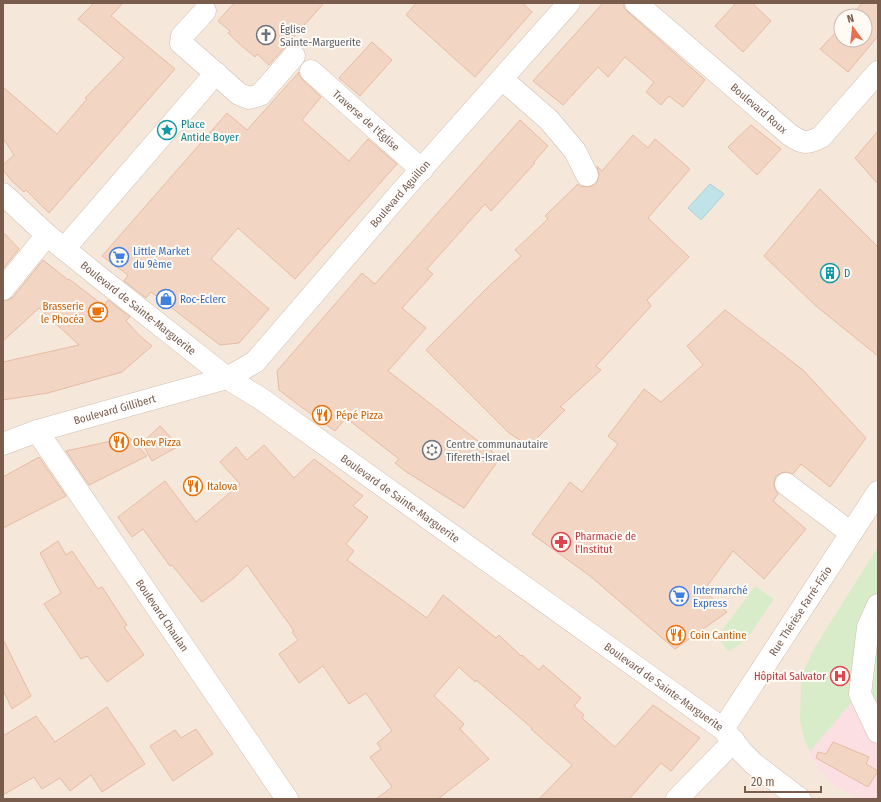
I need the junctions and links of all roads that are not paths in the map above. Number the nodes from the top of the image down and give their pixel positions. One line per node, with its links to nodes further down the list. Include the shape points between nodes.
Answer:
1 (569, 3): 8 (street, Boulevard Aguillon)
2 (636, 3): 6 (street, Boulevard Roux, via 790,135 806,143 821,136)
3 (206, 11): 7 (street, via 182,36 181,43)
4 (294, 56): 7 (street, via 260,95 249,98 239,94)
5 (311, 71): 9 (street, Traverse de l'Église)
6 (878, 72)
7 (216, 73): 13 (street)
8 (502, 79): 9 (street, Boulevard Aguillon); 10 (street, via 549,120 575,151)
9 (422, 170): 15 (street, Boulevard Aguillon, via 255,362)
10 (587, 175)
11 (3, 194): 12 (street, Boulevard de Sainte-Marguerite)
12 (47, 235): 13 (street, Boulevard de Sainte-Marguerite); 14 (street)
13 (64, 249): 15 (street, Boulevard de Sainte-Marguerite)
14 (3, 289)
15 (227, 378): 16 (street, Boulevard Gillibert); 23 (street, Boulevard de Sainte-Marguerite, via 260,398)
16 (37, 431): 17 (street, Boulevard Gillibert); 24 (street, Boulevard Chaulan)
17 (3, 444)
18 (786, 484): 20 (street)
19 (878, 492): 20 (street, Rue Thérèse Farré-Fizio)
20 (851, 533): 23 (street, Rue Thérèse Farré-Fizio)
21 (878, 605): 22 (street, via 868,627 860,694)
22 (878, 732)
23 (728, 735): 25 (street, Rue Thérèse Farré-Fizio); 26 (street, Boulevard de Sainte-Marguerite, via 754,764)
24 (287, 799)
25 (677, 799)
26 (800, 799)

